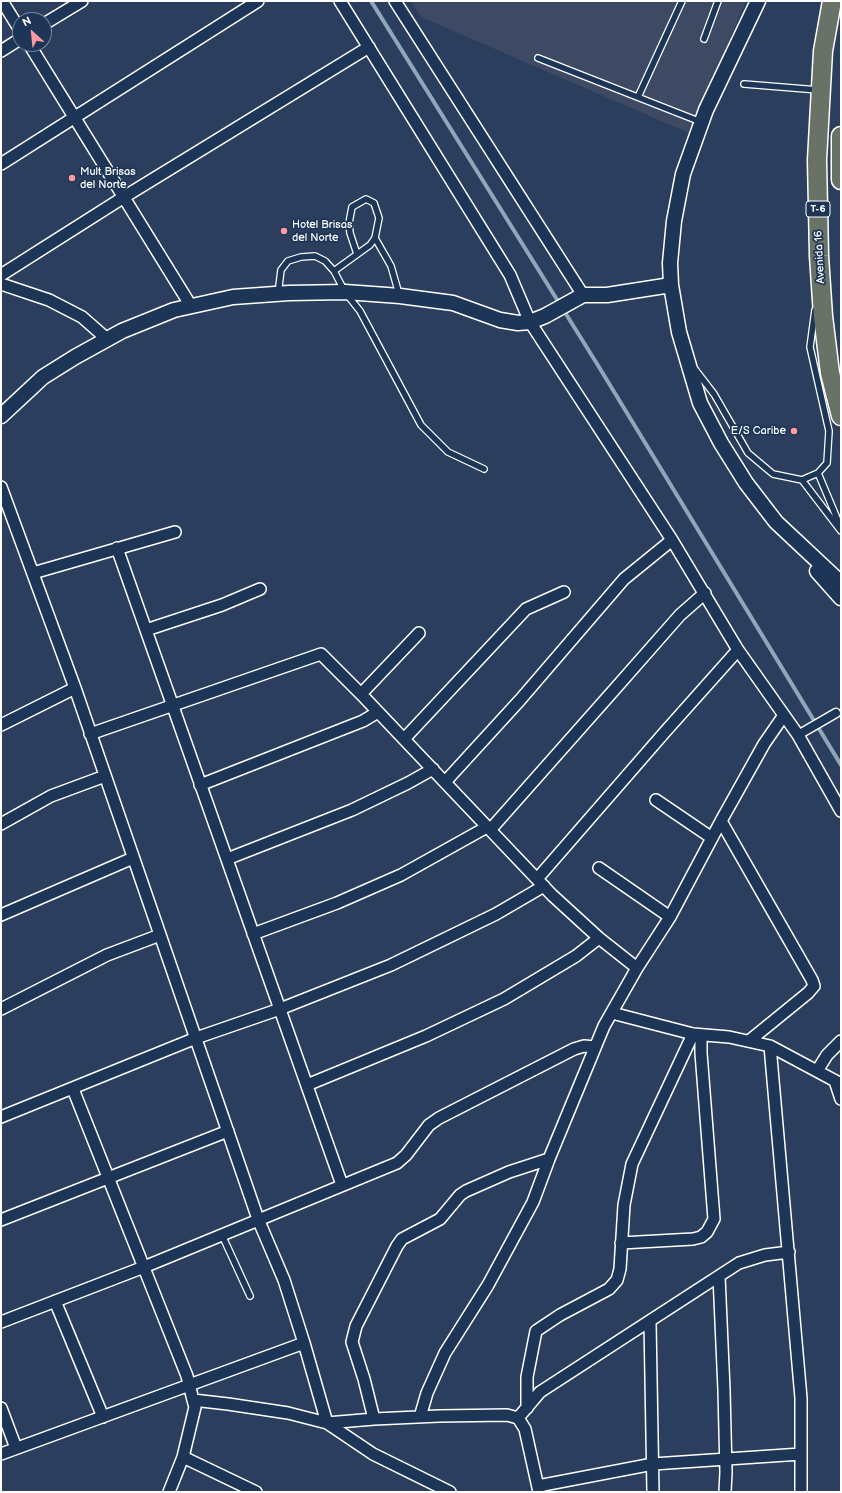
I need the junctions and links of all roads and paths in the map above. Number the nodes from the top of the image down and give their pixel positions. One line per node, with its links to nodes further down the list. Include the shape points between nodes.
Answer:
1 (2, 1): 10 (street)
2 (82, 1): 11 (street)
3 (258, 1): 21 (street)
4 (340, 1): 14 (street)
5 (395, 1): 37 (street)
6 (682, 1): 20 (lane)
7 (718, 1): 12 (lane)
8 (758, 1): 22 (street)
9 (832, 1): 19 (highway, Avenida 16 / T-6, via 823,51)
10 (12, 17)
11 (52, 19)
12 (704, 39)
13 (12, 44): 15 (street)
14 (369, 48): 26 (street); 39 (street, via 510,275)
15 (1, 51)
16 (34, 52): 21 (street)
17 (538, 58): 20 (lane)
18 (744, 84): 19 (lane)
19 (820, 90): 30 (highway, Avenida 16 / T-6, via 817,160)
20 (638, 97): 22 (lane)
21 (74, 116): 24 (street); 26 (street)
22 (701, 122): 33 (street, via 683,174 674,221 670,263)
23 (841, 136): 25 (highway)
24 (1, 164)
25 (841, 180)
26 (124, 197): 31 (street); 38 (street)
27 (375, 238): 28 (lane); 28 (lane, via 380,218 374,203 366,198 352,208 349,223); 36 (lane, via 390,266)
28 (357, 254): 29 (lane)
29 (334, 271): 34 (lane); 35 (lane, via 325,261 315,256 288,261 281,270)
30 (820, 272): 43 (highway, Avenida 16 / T-6, via 830,373); 45 (lane, via 810,347 829,431 827,463)
31 (1, 275)
32 (1, 284): 40 (street, via 48,300 82,317)
33 (671, 285): 37 (street); 41 (street, via 679,332)
34 (345, 292): 35 (street); 36 (street); 44 (lane, via 360,311 421,425 448,452)
35 (278, 294): 38 (street, via 233,297)
36 (400, 296): 39 (street, via 453,303 500,320)
37 (578, 298): 39 (street)
38 (191, 306): 40 (street, via 174,310)
39 (530, 322): 51 (street)
40 (107, 339): 42 (street, via 43,377)
41 (688, 360): 46 (lane, via 714,394 748,453 773,474); 52 (street, via 700,403 721,443 746,483 776,522)
42 (1, 416)
43 (841, 416)
44 (484, 469)
45 (818, 473): 46 (lane); 48 (lane)
46 (802, 480): 49 (lane)
47 (1, 487): 54 (street)
48 (841, 528)
49 (841, 531)
50 (175, 532): 53 (street)
51 (672, 540): 58 (street); 75 (street, via 624,579 520,700)
52 (800, 544): 55 (street); 59 (street, via 817,570)
53 (117, 548): 54 (street); 60 (street)
54 (33, 573): 63 (street)
55 (841, 583)
56 (260, 589): 60 (street, via 222,605)
57 (564, 592): 72 (street, via 526,609)
58 (705, 593): 62 (street); 81 (street, via 680,615)
59 (841, 598)
60 (146, 630): 65 (street)
61 (419, 633): 64 (street)
62 (738, 650): 68 (street); 86 (street, via 664,733)
63 (75, 688): 69 (street); 70 (street)
64 (361, 694): 65 (street, via 321,654); 66 (street)
65 (173, 706): 70 (street); 76 (street)
66 (378, 712): 72 (street); 76 (street, via 363,721)
67 (836, 713): 71 (street)
68 (784, 715): 71 (street); 79 (street, via 764,744)
69 (1, 725)
70 (90, 734): 74 (street)
71 (798, 735): 78 (street)
72 (404, 739): 73 (street)
73 (432, 769): 75 (street); 84 (street, via 352,810)
74 (105, 776): 80 (street, via 51,796); 83 (street)
75 (445, 782): 81 (street)
76 (200, 785): 84 (street)
77 (656, 800): 82 (street)
78 (841, 811)
79 (721, 821): 82 (street); 98 (street, via 814,986)
80 (1, 824)
81 (488, 828): 86 (street); 89 (street, via 401,875)
82 (712, 838): 88 (street)
83 (133, 858): 87 (street); 90 (street)
84 (227, 859): 89 (street)
85 (599, 868): 88 (street)
86 (540, 882): 91 (street); 94 (street, via 496,914 391,965)
87 (1, 915)
88 (670, 917): 92 (street)
89 (253, 934): 94 (street)
90 (160, 935): 93 (street, via 107,955); 97 (street)
91 (599, 938): 92 (street); 104 (street, via 576,956 504,999 426,1036)
92 (637, 968): 95 (street)
93 (1, 1009)
94 (280, 1009): 97 (street); 104 (street)
95 (612, 1013): 96 (street); 101 (street)
96 (697, 1035): 98 (street); 115 (street, via 632,1164 624,1205); 115 (street, via 701,1053 714,1219 701,1237)
97 (196, 1038): 105 (street); 108 (street)
98 (749, 1041): 100 (street)
99 (841, 1041): 102 (street, via 827,1055)
100 (770, 1046): 102 (street); 116 (street)
101 (595, 1047): 109 (street); 111 (street, via 584,1046 574,1049 439,1118 429,1125 397,1163)
102 (817, 1071): 103 (street)
103 (838, 1082): 106 (street)
104 (307, 1085): 111 (street)
105 (73, 1089): 107 (street); 110 (street)
106 (841, 1098)
107 (1, 1117)
108 (228, 1131): 110 (street); 112 (street)
109 (549, 1159): 129 (street, via 533,1202 488,1285 445,1353 427,1393); 131 (street, via 509,1172 466,1191 440,1219 402,1239 397,1246 356,1326 352,1342)
110 (108, 1177): 113 (street); 117 (street)
111 (342, 1185): 112 (street)
112 (258, 1219): 114 (street); 123 (street, via 284,1280)
113 (1, 1220)
114 (222, 1235): 117 (street); 119 (lane)
115 (621, 1243): 127 (street, via 620,1269 617,1280 610,1289 560,1314 536,1331 527,1377)
116 (789, 1252): 118 (street, via 765,1254 739,1263); 135 (street, via 801,1398)
117 (144, 1267): 120 (street); 124 (street)
118 (719, 1276): 122 (street); 137 (street)
119 (250, 1296)
120 (55, 1301): 121 (street); 128 (street)
121 (1, 1322)
122 (650, 1322): 127 (street, via 540,1392); 138 (street)
123 (304, 1343): 124 (street); 132 (street)
124 (189, 1384): 125 (street); 128 (street)
125 (193, 1400): 132 (street, via 288,1413); 136 (street, via 195,1407)
126 (1, 1408): 133 (street)
127 (527, 1408): 130 (street)
128 (103, 1417): 133 (street)
129 (420, 1417): 130 (street, via 507,1415); 131 (street)
130 (518, 1418): 139 (street, via 525,1429)
131 (374, 1419): 132 (street)
132 (327, 1423): 142 (street, via 373,1454)
133 (16, 1448): 134 (street)
134 (1, 1454)
135 (801, 1454): 137 (street); 145 (street)
136 (183, 1457): 140 (street); 141 (street)
137 (726, 1458): 138 (street); 144 (street)
138 (653, 1464): 139 (street); 143 (street)
139 (539, 1489)
140 (169, 1492)
141 (256, 1492)
142 (450, 1492)
143 (653, 1492)
144 (725, 1492)
145 (801, 1492)

